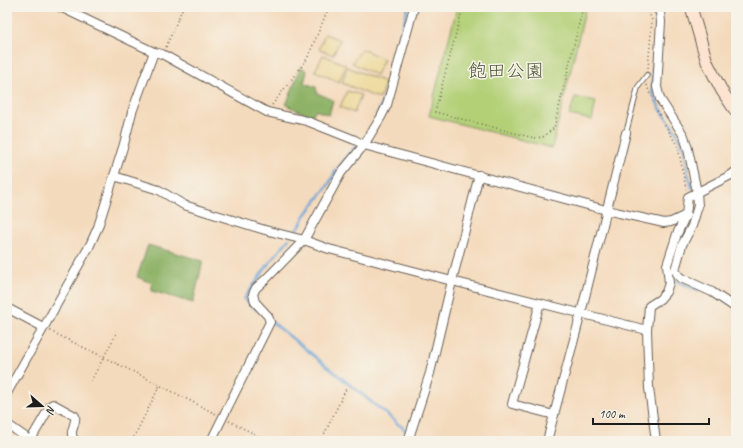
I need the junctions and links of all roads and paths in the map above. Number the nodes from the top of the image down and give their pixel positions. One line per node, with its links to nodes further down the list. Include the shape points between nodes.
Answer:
1 (60, 7): 9 (street)
2 (183, 7): 9 (path)
3 (329, 7): 11 (path, via 307,59)
4 (414, 7): 14 (street, via 387,106)
5 (463, 7): 6 (path, via 435,112 534,138 543,137 554,128)
6 (583, 7)
7 (655, 7): 18 (street, via 660,12 661,22 657,87 660,99 684,136)
8 (691, 7): 12 (main road, via 707,62)
9 (158, 53): 11 (street); 17 (street, via 132,112)
10 (647, 75): 13 (lane, via 638,87)
11 (268, 112): 14 (street, via 307,121)
12 (736, 112)
13 (626, 133): 19 (street)
14 (364, 145): 16 (street); 21 (street, via 341,173)
15 (736, 171): 18 (street)
16 (479, 175): 19 (street); 22 (street)
17 (114, 176): 21 (street, via 159,190 184,205); 27 (street, via 90,245)
18 (697, 192): 20 (street, via 688,197); 25 (street, via 696,215 682,245 675,270 681,278 712,292)
19 (606, 210): 20 (street, via 664,223); 26 (street)
20 (686, 215): 28 (street, via 667,265 669,283 666,292 649,306)
21 (304, 240): 22 (street); 36 (street, via 253,294 255,302 270,322)
22 (452, 281): 23 (street); 44 (street, via 430,373)
23 (540, 303): 26 (street); 35 (street, via 512,404)
24 (7, 308): 27 (street)
25 (736, 308)
26 (581, 313): 28 (street); 35 (street)
27 (43, 327): 30 (path); 34 (street)
28 (647, 330): 46 (street, via 649,388)
29 (117, 332): 30 (path)
30 (104, 357): 31 (path); 32 (path)
31 (91, 381)
32 (160, 385): 36 (path); 40 (path)
33 (346, 389): 43 (path)
34 (7, 393)
35 (554, 415): 45 (street)
36 (223, 418): 41 (street); 42 (path)
37 (7, 424): 38 (street)
38 (30, 441): 39 (street, via 53,404 75,416 71,437)
39 (75, 441)
40 (132, 441)
41 (211, 441)
42 (268, 441)
43 (321, 441)
44 (408, 441)
45 (547, 441)
46 (656, 441)

